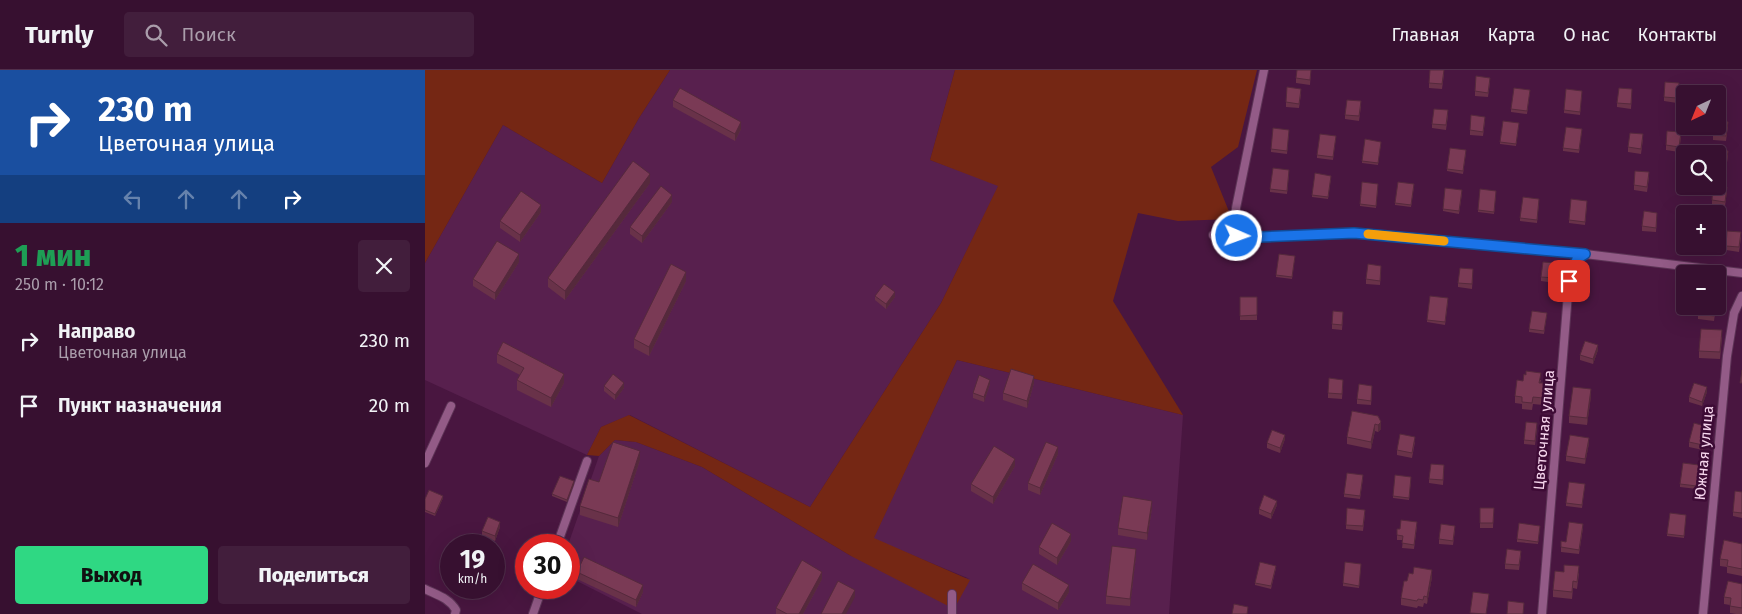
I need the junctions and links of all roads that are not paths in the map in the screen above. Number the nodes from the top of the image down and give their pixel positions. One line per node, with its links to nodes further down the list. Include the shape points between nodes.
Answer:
1 (1264, 70): 3 (street, via 1236,208)
2 (1213, 235): 3 (street)
3 (1237, 236): 4 (street, via 1354,233)
4 (1585, 254): 5 (street); 17 (street, Цветочная улица, via 1577,259 1569,281)
5 (1742, 273)
6 (1742, 296): 18 (street, Южная улица, via 1734,312 1727,356)
7 (451, 406): 9 (street)
8 (587, 462): 10 (street)
9 (425, 463)
10 (561, 534)
11 (425, 589): 14 (street, via 452,603)
12 (952, 594): 16 (street)
13 (538, 599): 15 (street)
14 (455, 614)
15 (533, 614)
16 (952, 614)
17 (1542, 614)
18 (1703, 614)

